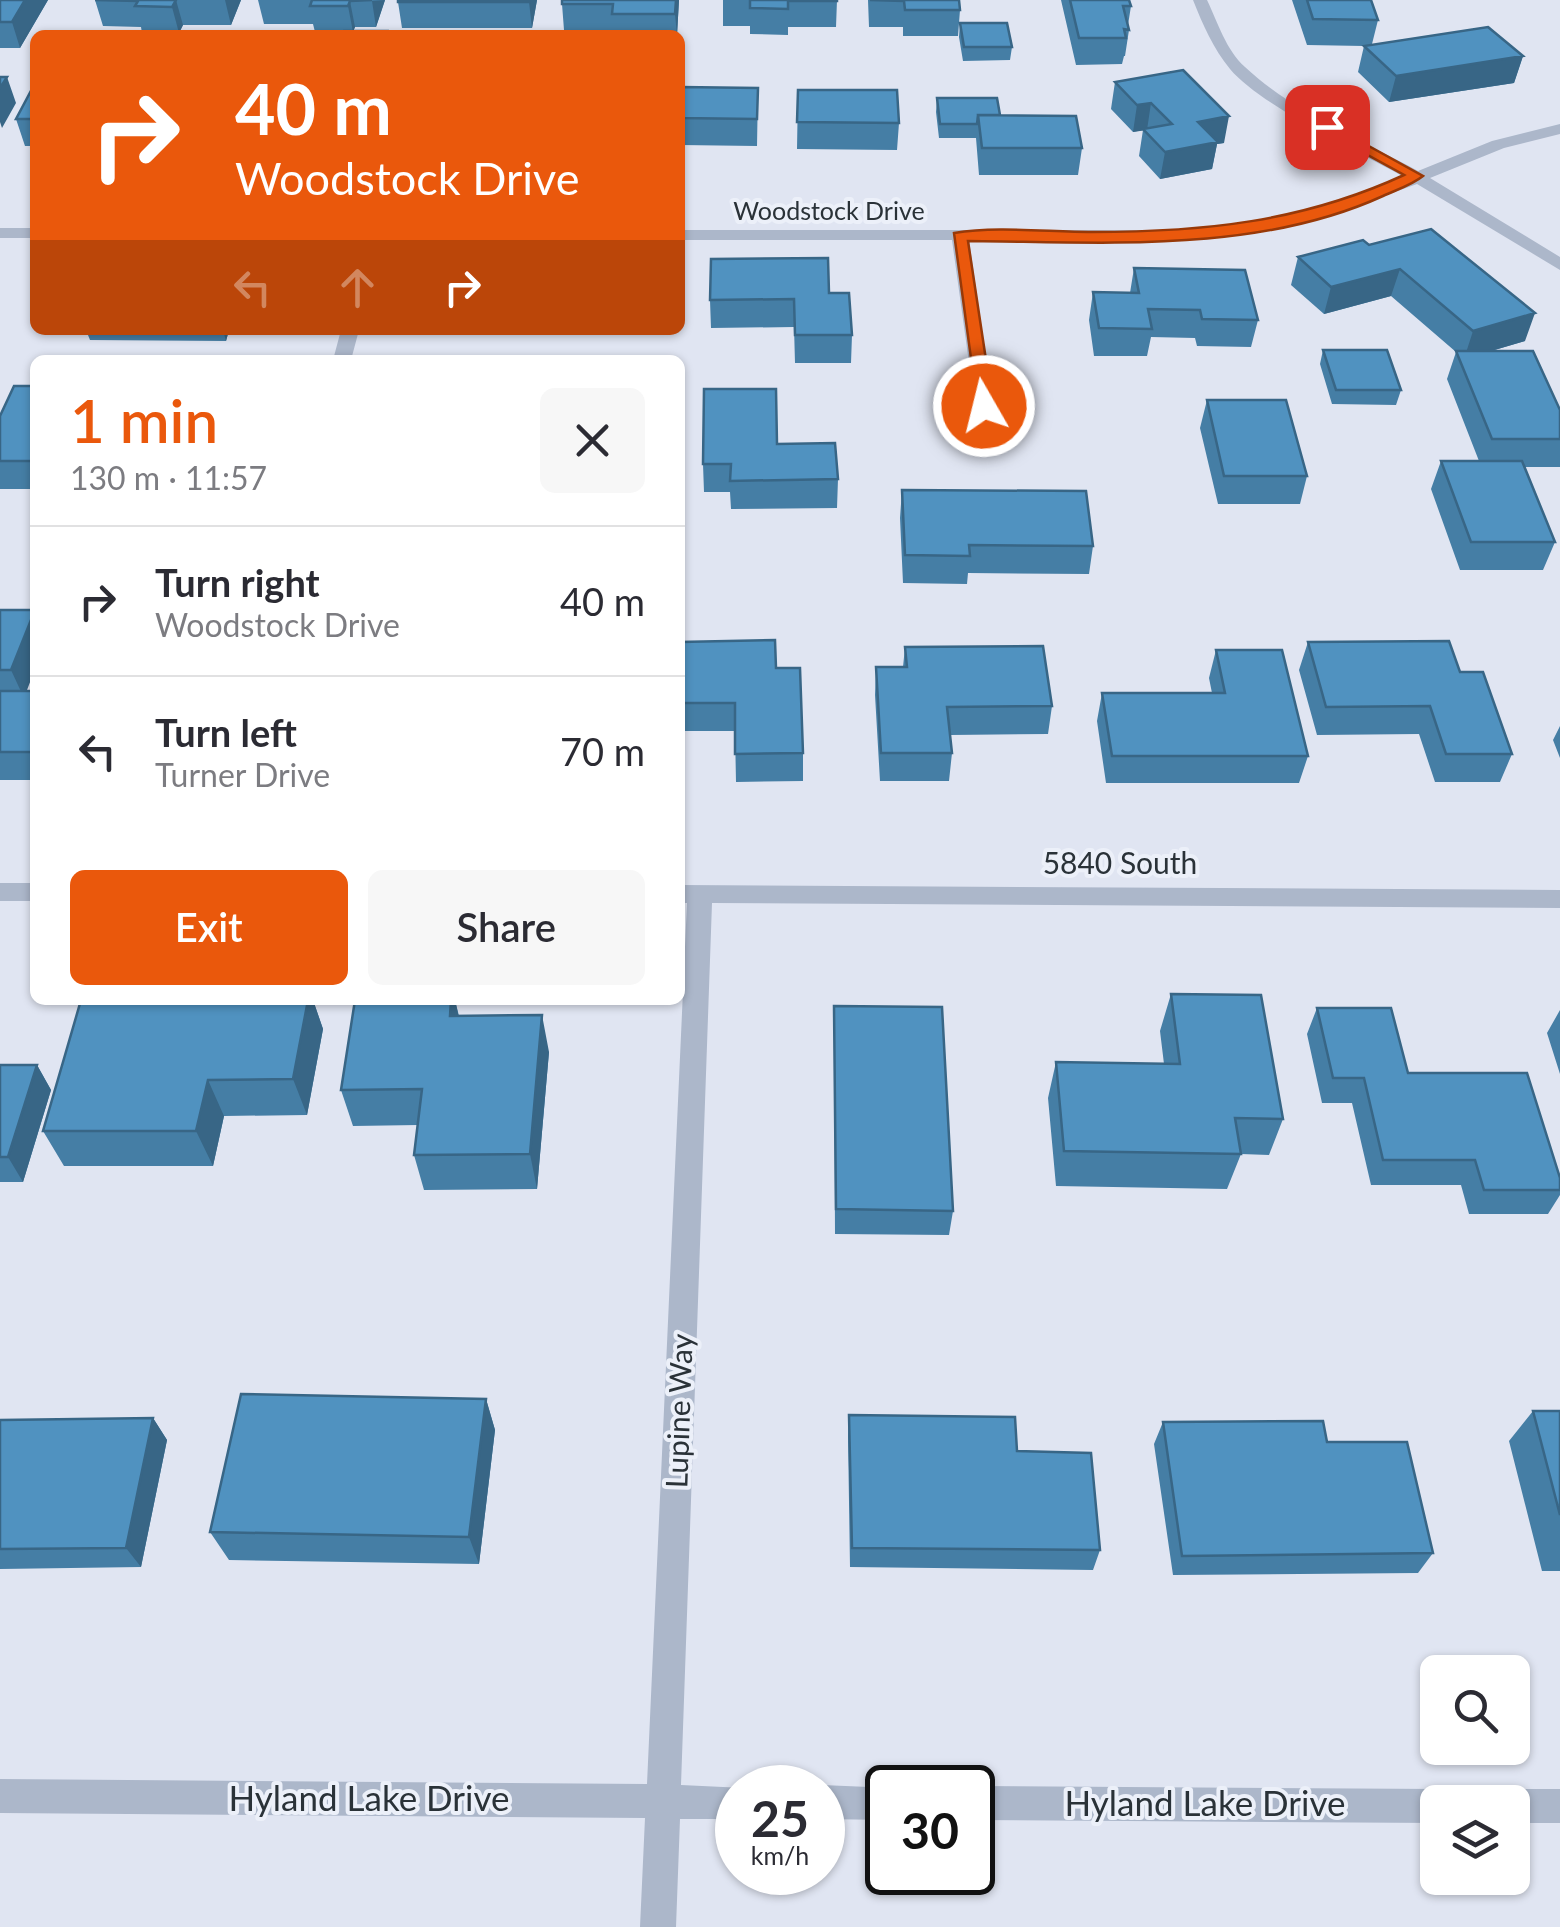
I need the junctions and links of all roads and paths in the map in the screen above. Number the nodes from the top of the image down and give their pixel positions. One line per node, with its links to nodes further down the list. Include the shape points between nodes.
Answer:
1 (1200, 0): 3 (street, via 1239,70 1297,111)
2 (1560, 129): 3 (street, Woodstock Drive)
3 (1416, 176): 7 (street, Woodstock Drive, via 1343,206 1251,228 1140,237); 8 (street)
4 (0, 233): 5 (street)
5 (30, 233)
6 (685, 235): 7 (street, Woodstock Drive)
7 (960, 237): 9 (street)
8 (1560, 265)
9 (984, 406)
10 (0, 892): 11 (street)
11 (30, 892)
12 (690, 894): 13 (street, 5840 South); 15 (street, Lupine Way)
13 (1560, 899)
14 (0, 1796): 15 (street, Hyland Lake Drive)
15 (664, 1801): 16 (street, Hyland Lake Drive); 21 (street, Lupine Way)
16 (715, 1802)
17 (995, 1803): 18 (street, Hyland Lake Drive)
18 (1420, 1806)
19 (1530, 1806): 20 (street)
20 (1560, 1806)
21 (658, 1927)

